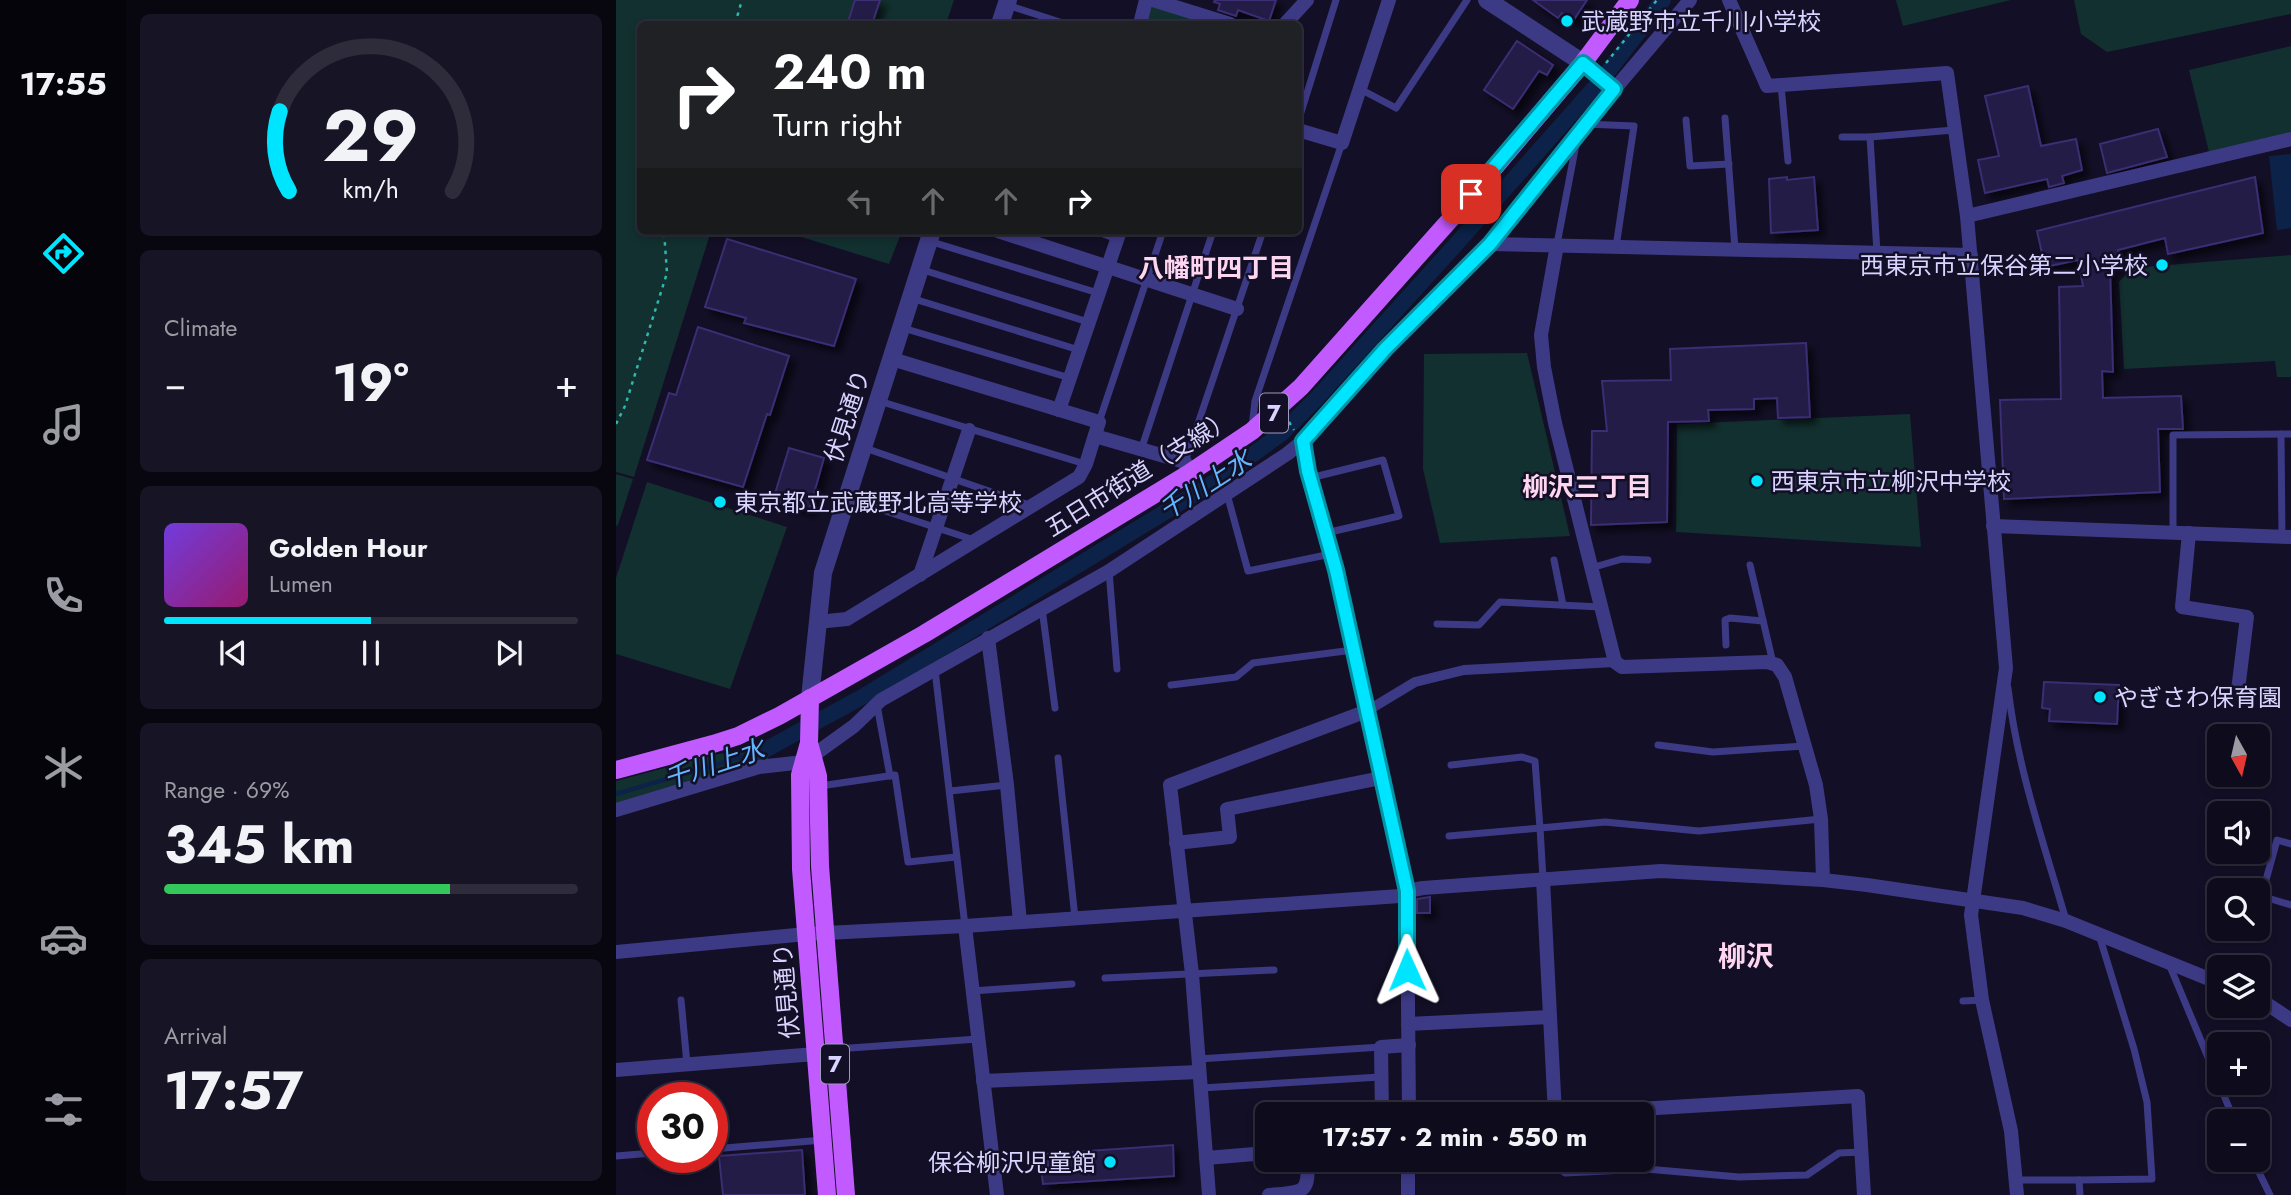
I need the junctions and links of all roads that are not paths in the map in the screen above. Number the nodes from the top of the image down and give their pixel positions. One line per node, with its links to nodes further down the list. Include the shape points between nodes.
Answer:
1 (1146, 0): 14 (street)
2 (1153, 0): 15 (street)
3 (1307, 0): 16 (street)
4 (1336, 0): 21 (lane)
5 (1389, 0): 19 (street)
6 (1467, 0): 19 (lane, via 1396,108)
7 (1487, 0): 17 (street)
8 (1630, 0): 17 (main road, 五日市街道（支線） / 7)
9 (1690, 0): 20 (street)
10 (1729, 0): 18 (street, via 1767,86)
11 (1007, 3): 12 (street); 13 (lane)
12 (1001, 21)
13 (1058, 21)
14 (1141, 21)
15 (1220, 21)
16 (1288, 21)
17 (1583, 63): 20 (street); 62 (main road, 五日市街道（支線） / 7, via 1327,358)
18 (1781, 85): 25 (street, via 1947,74); 31 (lane)
19 (1360, 89): 30 (street)
20 (1614, 89): 24 (street)
21 (1302, 109)
22 (1725, 118): 32 (lane)
23 (1686, 120): 32 (lane, via 1690,166)
24 (1582, 127): 40 (street); 41 (lane); 42 (lane, via 1634,126)
25 (1954, 130): 28 (lane); 33 (street)
26 (1302, 131): 30 (street)
27 (1842, 137): 28 (lane)
28 (1870, 137): 44 (lane)
29 (2291, 139): 33 (street)
30 (1342, 143): 62 (lane, via 1255,401)
31 (1788, 161)
32 (1729, 164): 43 (lane)
33 (1967, 216): 45 (street)
34 (1010, 235): 46 (street)
35 (1119, 235): 46 (street)
36 (1162, 235): 48 (lane)
37 (1212, 235): 50 (lane)
38 (1262, 235): 52 (lane)
39 (930, 236): 47 (street, 伏見通り); 49 (lane)
40 (1490, 244): 41 (street); 65 (street, via 1385,349)
41 (1556, 245): 42 (street); 86 (street, via 1541,335 1544,367)
42 (1616, 247): 43 (street)
43 (1735, 249): 44 (street)
44 (1877, 253): 45 (street)
45 (1971, 255): 75 (street)
46 (1108, 267): 48 (street); 49 (street)
47 (920, 268): 51 (street, 伏見通り); 53 (lane)
48 (1146, 280): 50 (street); 60 (lane)
49 (1099, 293): 53 (street)
50 (1192, 295): 52 (street); 67 (lane)
51 (911, 298): 54 (street, 伏見通り); 55 (lane)
52 (1237, 309): 69 (lane)
53 (1089, 322): 55 (street)
54 (903, 327): 56 (street, 伏見通り); 57 (lane)
55 (1080, 350): 57 (street)
56 (892, 359): 58 (street, 伏見通り); 59 (street)
57 (1070, 378): 59 (street)
58 (877, 400): 61 (lane); 66 (street, 伏見通り)
59 (1059, 410): 60 (street)
60 (1097, 429): 67 (street); 68 (street)
61 (969, 430): 68 (lane); 71 (street)
62 (1252, 431): 69 (main road, 五日市街道（支線） / 7)
63 (2281, 434): 64 (lane); 77 (lane, via 2173,435); 80 (lane)
64 (2291, 434)
65 (1303, 441): 70 (lane); 72 (street)
66 (863, 447): 71 (lane); 73 (street, 伏見通り)
67 (1141, 450): 69 (street)
68 (1086, 464): 74 (street, via 1079,477)
69 (1187, 468): 106 (main road, 五日市街道（支線） / 7, via 859,673)
70 (1310, 478): 78 (lane); 78 (lane, via 1383,460 1399,516)
71 (952, 480): 74 (lane); 76 (street)
72 (1227, 494): 82 (lane, via 1248,571); 88 (street)
73 (846, 498): 76 (lane); 94 (street, 伏見通り, via 823,573)
74 (1030, 505): 81 (street)
75 (1993, 526): 77 (street); 101 (street)
76 (936, 528): 81 (lane); 89 (street)
77 (2174, 532): 79 (street)
78 (1326, 533): 82 (lane)
79 (2189, 533): 80 (street); 105 (street, via 2182,607 2247,617)
80 (2287, 537)
81 (974, 540): 89 (street)
82 (1331, 554): 87 (lane)
83 (1554, 560): 90 (lane)
84 (1648, 560): 86 (lane, via 1622,559)
85 (1750, 565): 93 (lane)
86 (1591, 568): 91 (street)
87 (1336, 570): 98 (street)
88 (1109, 571): 92 (street); 103 (lane)
89 (920, 575): 94 (street, via 847,618)
90 (1563, 605): 91 (lane); 95 (lane, via 1500,602 1479,625)
91 (1601, 607): 99 (street)
92 (1042, 608): 96 (street); 108 (lane)
93 (1763, 621): 97 (lane, via 1725,621); 100 (lane)
94 (817, 622): 106 (street, 伏見通り)
95 (1437, 624)
96 (988, 638): 102 (street); 118 (street)
97 (1726, 645)
98 (1354, 650): 104 (lane, via 1253,663 1236,677); 109 (street)
99 (1615, 662): 100 (street, via 1622,667); 109 (street, via 1464,670 1415,682)
100 (1774, 664): 111 (street, via 1785,677)
101 (2006, 668): 133 (street); 137 (lane, via 2021,762)
102 (935, 669): 107 (street); 120 (lane)
103 (1117, 669)
104 (1171, 685)
105 (2238, 690)
106 (810, 698): 112 (main road, 伏見通り / 7); 115 (main road, 五日市街道（支線） / 7, via 738,736)
107 (877, 704): 112 (street, via 854,726); 116 (lane)
108 (1055, 708)
109 (1367, 711): 117 (street); 125 (street, via 1170,785)
110 (1658, 745): 111 (lane, via 1713,752)
111 (1805, 746): 122 (street)
112 (809, 754): 119 (main road, 伏見通り / 7); 121 (street); 141 (main road, 伏見通り / 7, via 800,775 800,869)
113 (1058, 758): 136 (lane)
114 (1451, 765): 123 (lane, via 1522,757 1535,761)
115 (616, 770)
116 (890, 776): 119 (lane); 127 (lane, via 895,775 908,862)
117 (1381, 778): 125 (street, via 1227,809 1230,837); 131 (street)
118 (1007, 785): 120 (lane); 138 (street)
119 (818, 787): 140 (main road, 伏見通り / 7)
120 (950, 791): 127 (lane)
121 (616, 810)
122 (1821, 819): 123 (lane, via 1699,831 1605,822); 130 (street)
123 (1540, 828): 124 (lane); 129 (lane)
124 (1449, 836)
125 (1176, 843): 135 (street)
126 (2291, 844): 128 (lane, via 2277,841)
127 (956, 857): 139 (lane)
128 (2266, 878)
129 (1544, 880): 130 (street, via 1628,871); 131 (street); 155 (street)
130 (1823, 880): 133 (street)
131 (1407, 891): 135 (street, via 1400,896); 157 (street)
132 (2270, 899): 134 (lane)
133 (1972, 900): 137 (street); 153 (street)
134 (2291, 905)
135 (1184, 911): 136 (street); 146 (street)
136 (1075, 918): 138 (street)
137 (2066, 921): 142 (street)
138 (1020, 922): 139 (street)
139 (965, 926): 140 (street); 150 (street)
140 (826, 933): 141 (street); 161 (main road, 伏見通り / 7)
141 (806, 934): 143 (street); 162 (main road, 伏見通り / 7)
142 (2098, 934): 144 (street); 187 (lane, via 2147,1102 2152,1179)
143 (616, 953)
144 (2168, 963): 148 (street); 173 (lane)
145 (1274, 970): 146 (lane)
146 (1192, 974): 147 (lane); 164 (street)
147 (1105, 978)
148 (2207, 978)
149 (1072, 984): 150 (lane)
150 (972, 991): 158 (street)
151 (681, 1000): 163 (lane)
152 (1963, 1000): 153 (lane)
153 (1982, 1000): 188 (street, via 2011,1131)
154 (2270, 1006): 156 (street)
155 (1550, 1017): 157 (street); 171 (street)
156 (2291, 1020)
157 (1408, 1024): 159 (street)
158 (978, 1039): 161 (lane); 167 (street)
159 (1409, 1045): 160 (street); 170 (street)
160 (1381, 1047): 164 (lane); 166 (street)
161 (834, 1049): 191 (main road, 伏見通り / 7)
162 (816, 1054): 163 (street); 174 (main road, 伏見通り / 7)
163 (687, 1064): 165 (street)
164 (1199, 1066): 167 (street); 168 (street)
165 (616, 1070)
166 (1380, 1077): 168 (lane); 169 (street)
167 (983, 1081): 192 (street)
168 (1200, 1088): 180 (street)
169 (1381, 1102)
170 (1409, 1102)
171 (1554, 1102)
172 (1654, 1109): 176 (street, via 1858,1096)
173 (2228, 1109)
174 (822, 1140): 175 (lane); 190 (main road, 伏見通り / 7)
175 (728, 1148)
176 (1861, 1152): 181 (lane, via 1839,1153 1807,1175 1739,1177); 196 (street)
177 (637, 1154): 179 (lane)
178 (1255, 1154): 180 (street)
179 (616, 1156)
180 (1206, 1158): 193 (street)
181 (1654, 1170)
182 (1308, 1172): 189 (street, via 1309,1182)
183 (1408, 1172): 195 (street)
184 (1564, 1172): 185 (lane)
185 (1585, 1172)
186 (2259, 1172): 198 (lane)
187 (2079, 1180): 188 (lane); 197 (lane)
188 (2017, 1188)
189 (1302, 1193): 194 (street)
190 (827, 1195)
191 (846, 1195)
192 (997, 1195)
193 (1209, 1195)
194 (1269, 1195)
195 (1408, 1195)
196 (1864, 1195)
197 (2080, 1195)
198 (2270, 1195)

